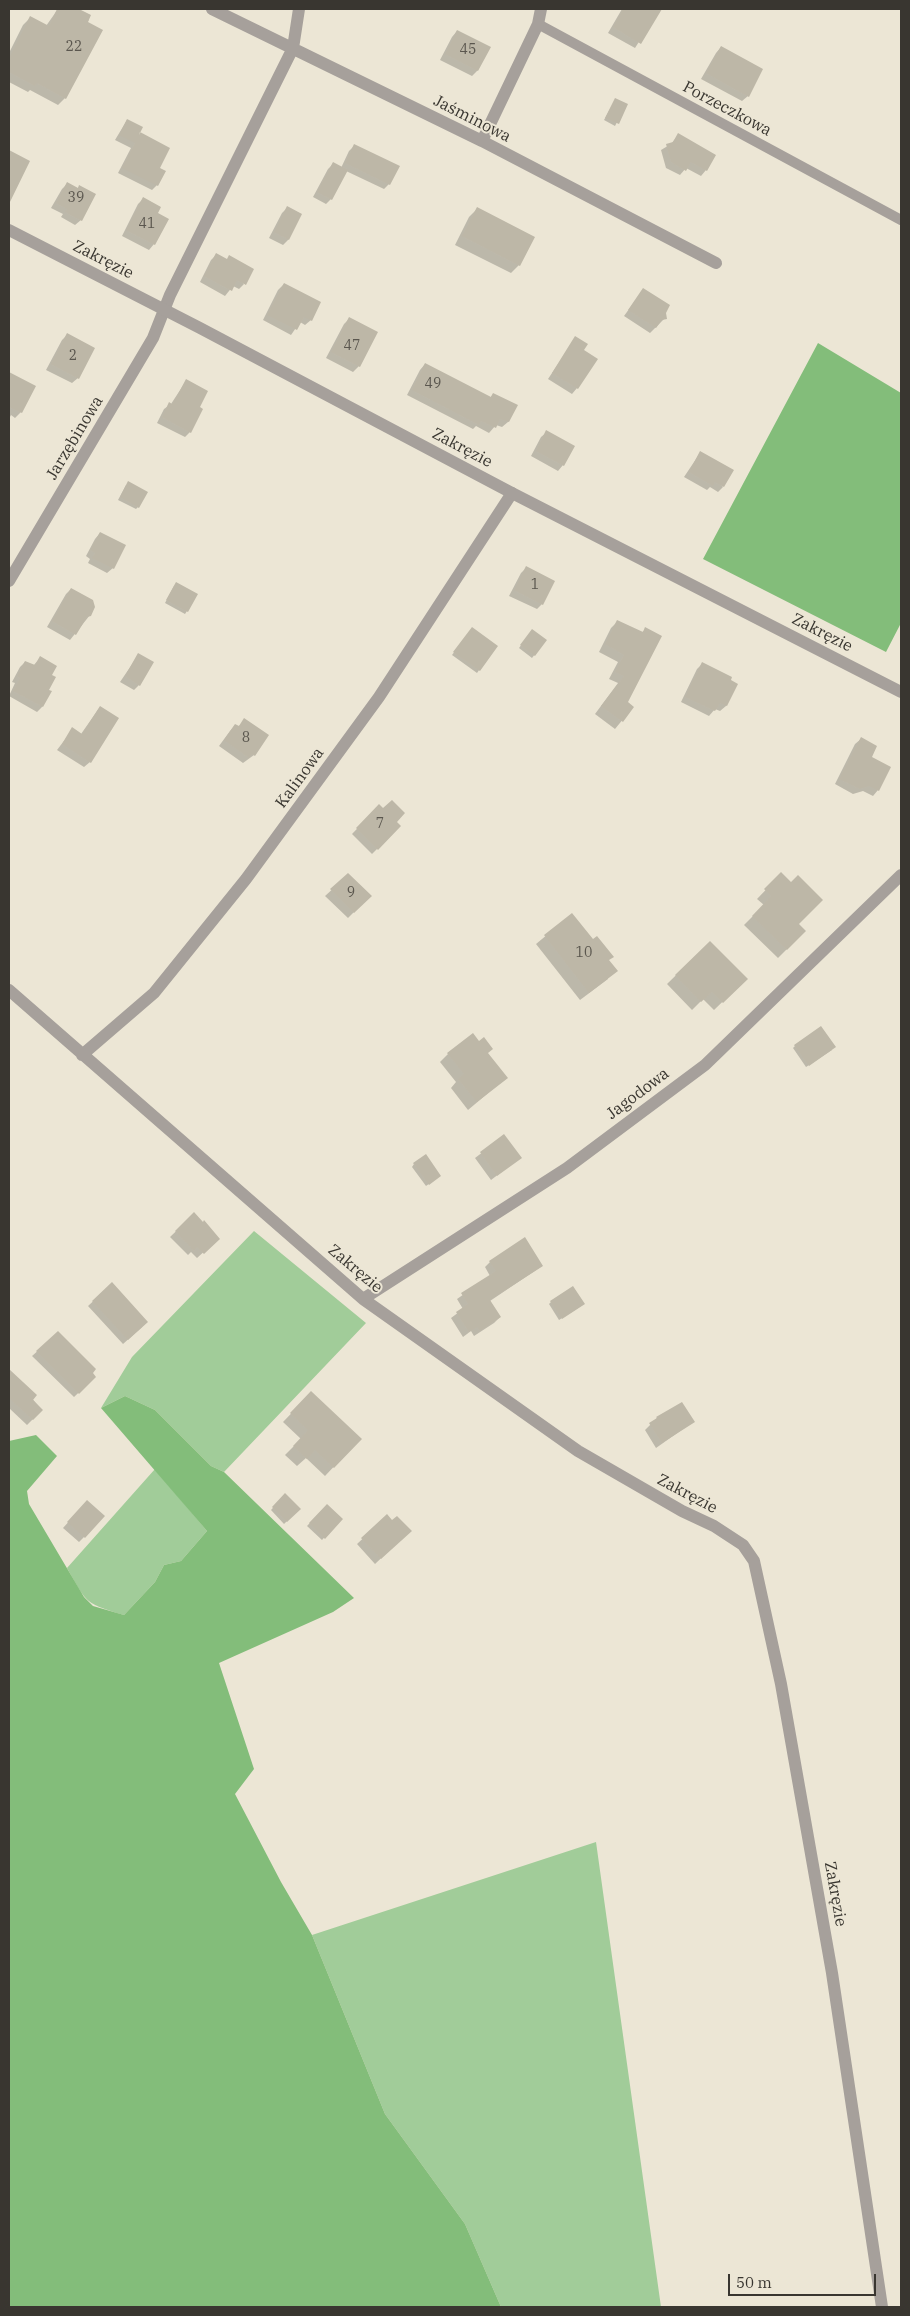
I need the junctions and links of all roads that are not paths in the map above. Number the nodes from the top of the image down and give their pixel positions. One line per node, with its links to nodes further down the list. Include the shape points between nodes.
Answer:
1 (212, 9): 5 (street, Jaśminowa)
2 (299, 9): 5 (street, Jarzębinowa)
3 (541, 9): 4 (street)
4 (538, 24): 6 (street); 7 (lane, Porzeczkowa)
5 (293, 48): 6 (street, Jaśminowa); 10 (street, Jarzębinowa)
6 (482, 141): 9 (street, Jaśminowa)
7 (901, 220)
8 (9, 230): 10 (street, Zakręzie)
9 (716, 263)
10 (165, 310): 11 (street, Zakręzie); 12 (street, Jarzębinowa, via 153,338)
11 (512, 493): 13 (street, Zakręzie); 16 (street, Kalinowa, via 379,697 246,879 154,993)
12 (9, 581)
13 (901, 692)
14 (901, 875): 17 (street, Jagodowa, via 705,1065 567,1168)
15 (9, 990): 16 (street, Zakręzie)
16 (82, 1055): 17 (street, Zakręzie)
17 (363, 1299): 18 (street, Zakręzie, via 578,1451 744,1545 754,1561 781,1684 832,1973)
18 (882, 2307)

